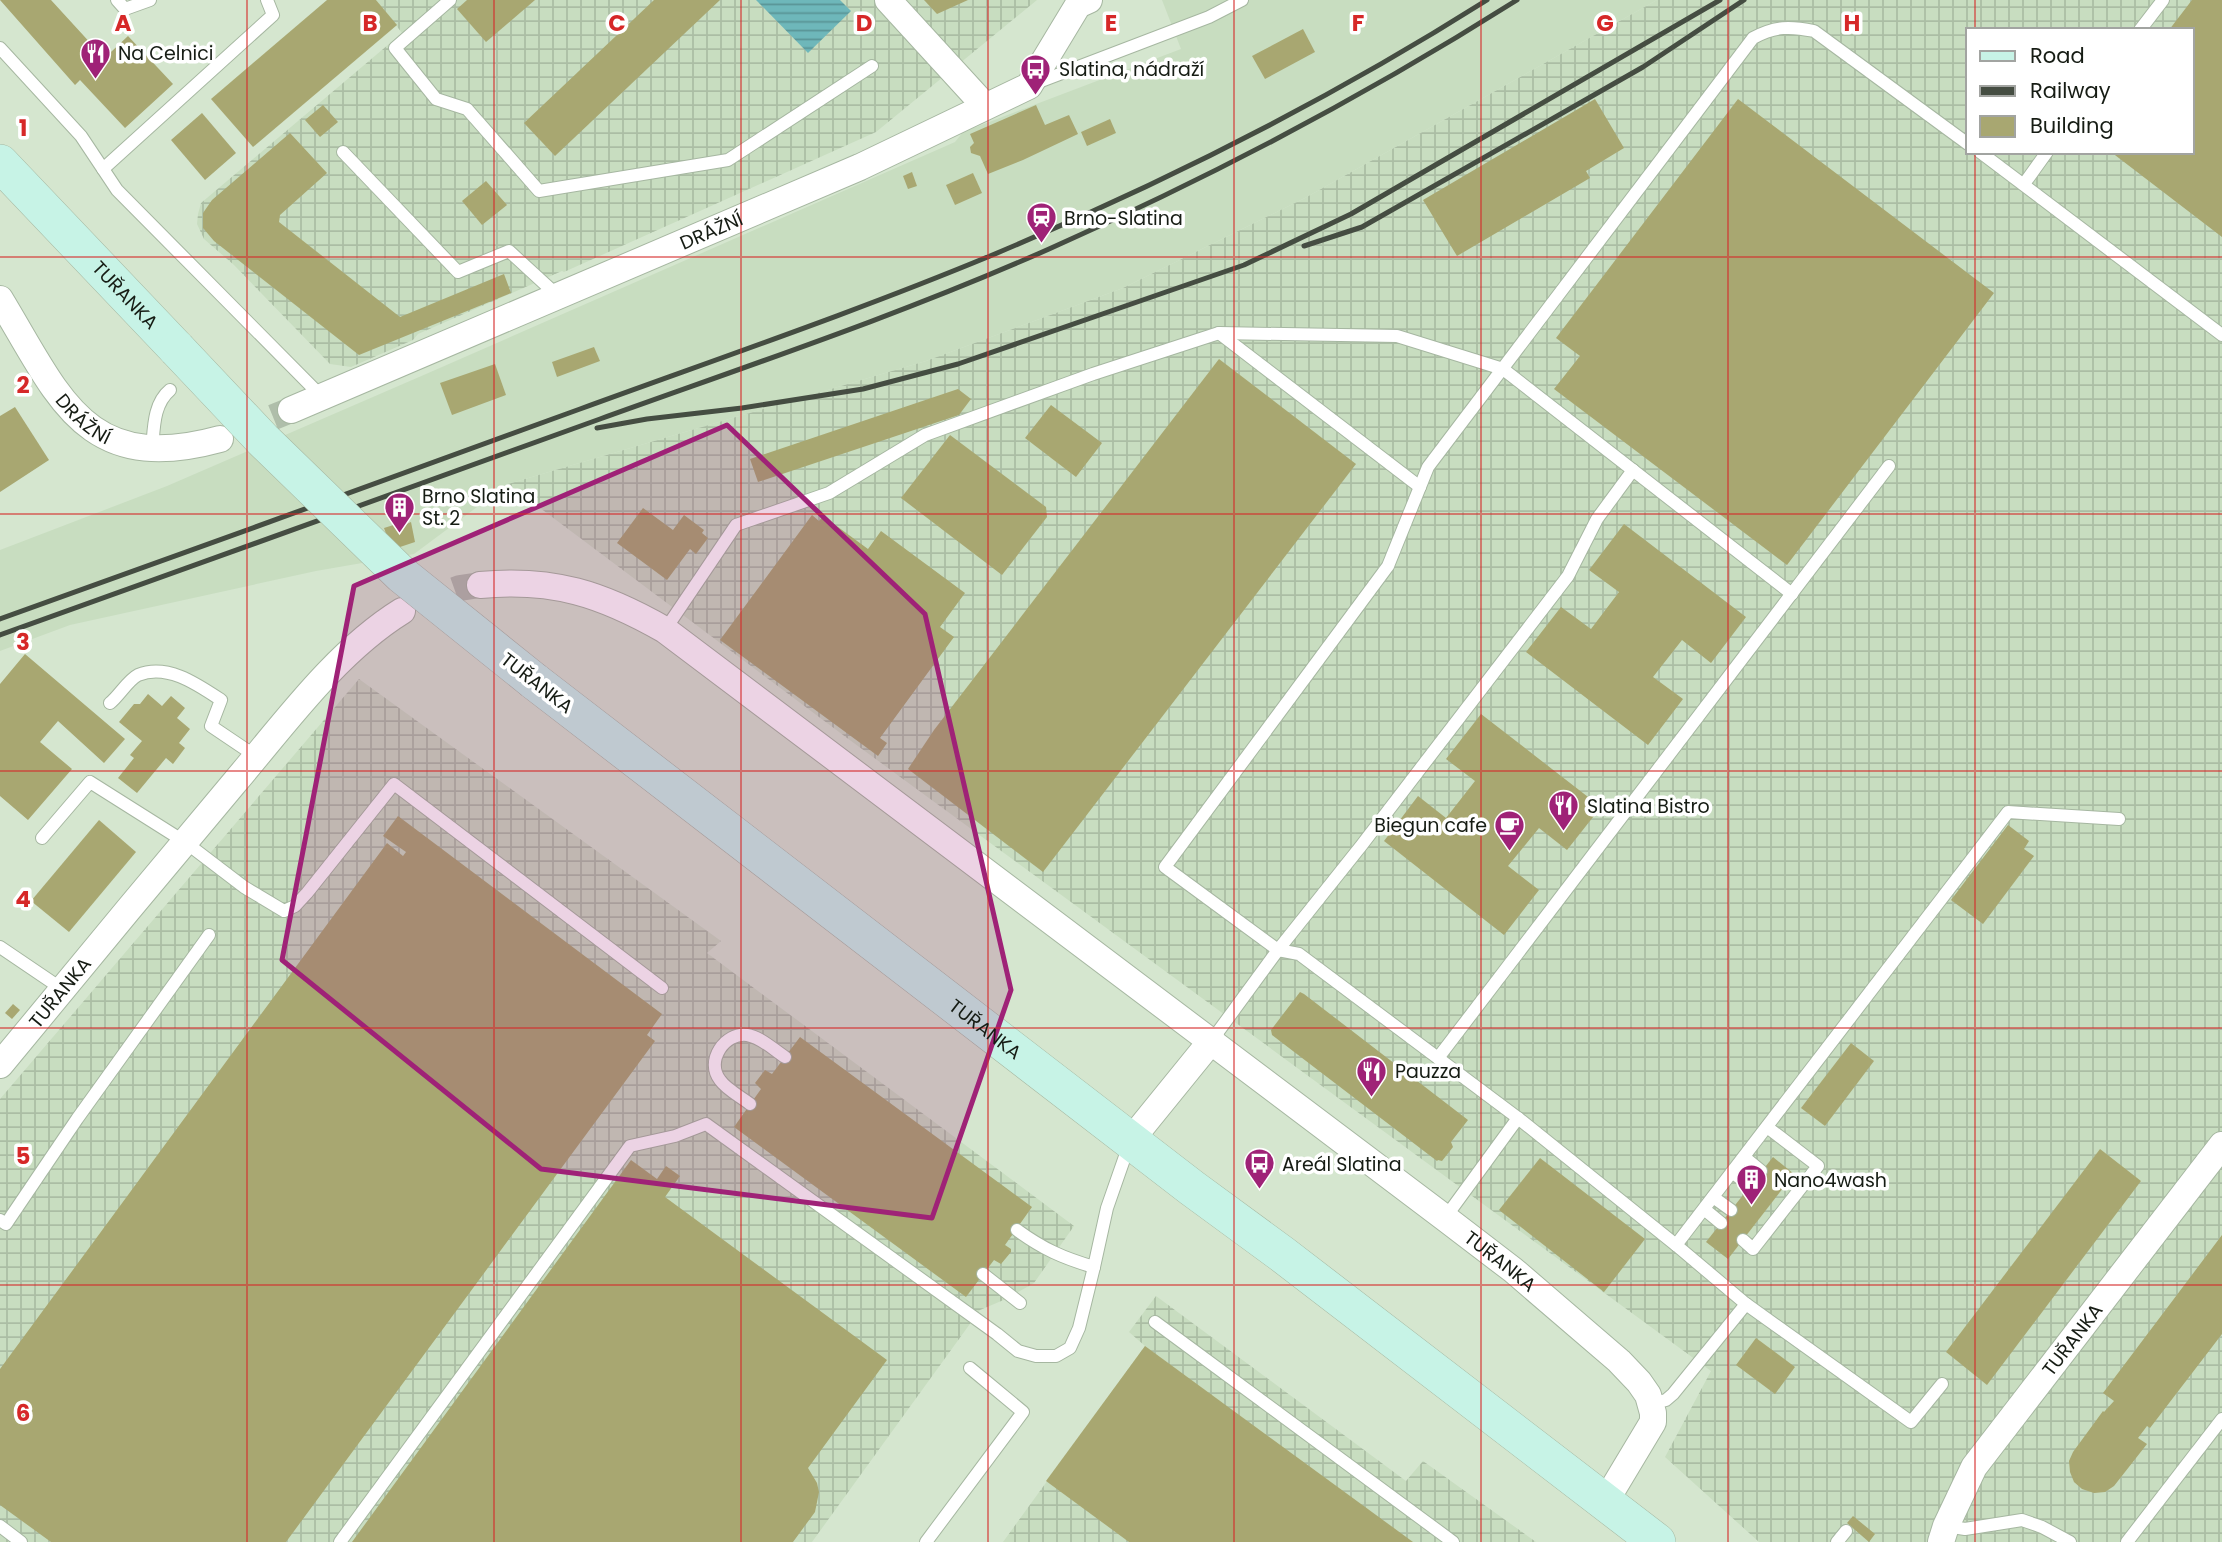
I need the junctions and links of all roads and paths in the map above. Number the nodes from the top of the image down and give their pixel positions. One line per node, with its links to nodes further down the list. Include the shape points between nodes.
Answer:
1 (117, 0): 2 (lane, via 125,9)
2 (150, 0)
3 (267, 0): 19 (lane, via 274,15)
4 (450, 0): 11 (lane, via 395,48 436,99 467,109 539,191 728,160)
5 (888, 0): 13 (street)
6 (1089, 0): 12 (street, via 1079,5)
7 (1242, 0): 12 (lane)
8 (2163, 0): 9 (lane)
9 (2142, 28)
10 (0, 48): 19 (lane, via 81,136)
11 (872, 66)
12 (1029, 86): 13 (street, DRÁŽNÍ)
13 (985, 106): 21 (street, DRÁŽNÍ, via 860,167)
14 (1966, 143): 25 (lane, via 1814,31 1790,26 1771,29 1754,38)
15 (343, 152): 21 (lane, via 458,272 509,251)
16 (1983, 154): 20 (lane)
17 (2046, 154): 20 (lane)
18 (0, 163): 57 (street, TUŘANKA, bridge, via 263,440 402,575)
19 (103, 169): 27 (lane, via 117,190)
20 (2024, 184): 24 (lane)
21 (559, 297): 27 (street, DRÁŽNÍ)
22 (0, 299): 32 (street, DRÁŽNÍ, via 79,419 112,440)
23 (1219, 333): 25 (lane, via 1397,337); 35 (lane); 39 (lane, via 925,435 830,493 736,525)
24 (2222, 335)
25 (1503, 369): 34 (lane); 35 (lane, via 1428,467)
26 (170, 390): 29 (lane)
27 (322, 397): 28 (street, DRÁŽNÍ)
28 (291, 410)
29 (156, 414): 31 (lane, via 167,434); 32 (lane)
30 (220, 439): 31 (street, DRÁŽNÍ)
31 (194, 446): 32 (street, DRÁŽNÍ)
32 (152, 449)
33 (1889, 466): 37 (lane)
34 (1633, 470): 37 (lane); 47 (lane, via 1597,519 1568,576)
35 (1420, 487): 47 (lane, via 1388,566 1164,867)
36 (480, 585): 39 (street, TUŘANKA, via 540,584 583,592 628,608)
37 (1792, 594): 52 (lane)
38 (401, 611): 41 (street, TUŘANKA, via 346,656)
39 (665, 630): 50 (street, TUŘANKA)
40 (110, 703): 41 (lane, via 136,676 162,671 191,681 220,699 211,726)
41 (257, 757): 44 (street, TUŘANKA)
42 (2119, 819): 56 (lane, via 2008,812)
43 (42, 838): 44 (lane, via 90,782)
44 (185, 842): 48 (lane, via 284,911 307,893 394,784); 49 (street, TUŘANKA)
45 (209, 935): 68 (lane)
46 (0, 947): 49 (lane)
47 (1278, 950): 50 (lane); 52 (lane, via 1299,954)
48 (663, 988)
49 (62, 989): 53 (street, TUŘANKA)
50 (1212, 1040): 57 (street); 66 (street, TUŘANKA)
51 (785, 1057): 54 (lane, via 752,1035 736,1035 722,1045 715,1065 719,1080)
52 (1438, 1058): 55 (lane)
53 (0, 1065)
54 (750, 1104)
55 (1518, 1118): 66 (lane); 71 (lane)
56 (1767, 1127): 59 (lane); 70 (lane, via 1818,1166 1789,1192 1758,1231 1754,1249)
57 (1130, 1141): 72 (lane, via 1107,1208); 81 (street, TUŘANKA)
58 (2219, 1155): 84 (street, TUŘANKA, via 1974,1467)
59 (1744, 1157): 60 (lane); 61 (lane)
60 (1761, 1171)
61 (1732, 1172): 62 (lane); 63 (lane)
62 (1750, 1186)
63 (1713, 1197): 64 (lane); 65 (lane)
64 (1704, 1209): 67 (lane); 71 (lane)
65 (1731, 1210)
66 (1445, 1218): 79 (street, TUŘANKA, via 1619,1361 1639,1381)
67 (1721, 1223)
68 (2, 1226)
69 (1017, 1230): 72 (lane, via 1060,1257)
70 (1743, 1240)
71 (1676, 1245): 75 (lane)
72 (1094, 1267): 86 (lane, via 1070,1348 1056,1356 1018,1352 706,1124 630,1146)
73 (983, 1274): 74 (lane)
74 (1020, 1303)
75 (1746, 1304): 78 (lane, via 1911,1422); 79 (lane, via 1673,1394)
76 (1155, 1322): 88 (lane)
77 (970, 1368): 87 (lane, via 1023,1412)
78 (1942, 1384)
79 (1651, 1404): 81 (street, via 1650,1430)
80 (2222, 1419): 92 (lane)
81 (1605, 1502): 89 (street, TUŘANKA)
82 (0, 1526): 85 (lane)
83 (1846, 1531): 90 (lane)
84 (1944, 1534): 91 (lane, via 2022,1520)
85 (21, 1542)
86 (340, 1542)
87 (926, 1542)
88 (1453, 1542)
89 (1657, 1542)
90 (1837, 1542)
91 (2070, 1542)
92 (2127, 1542)

